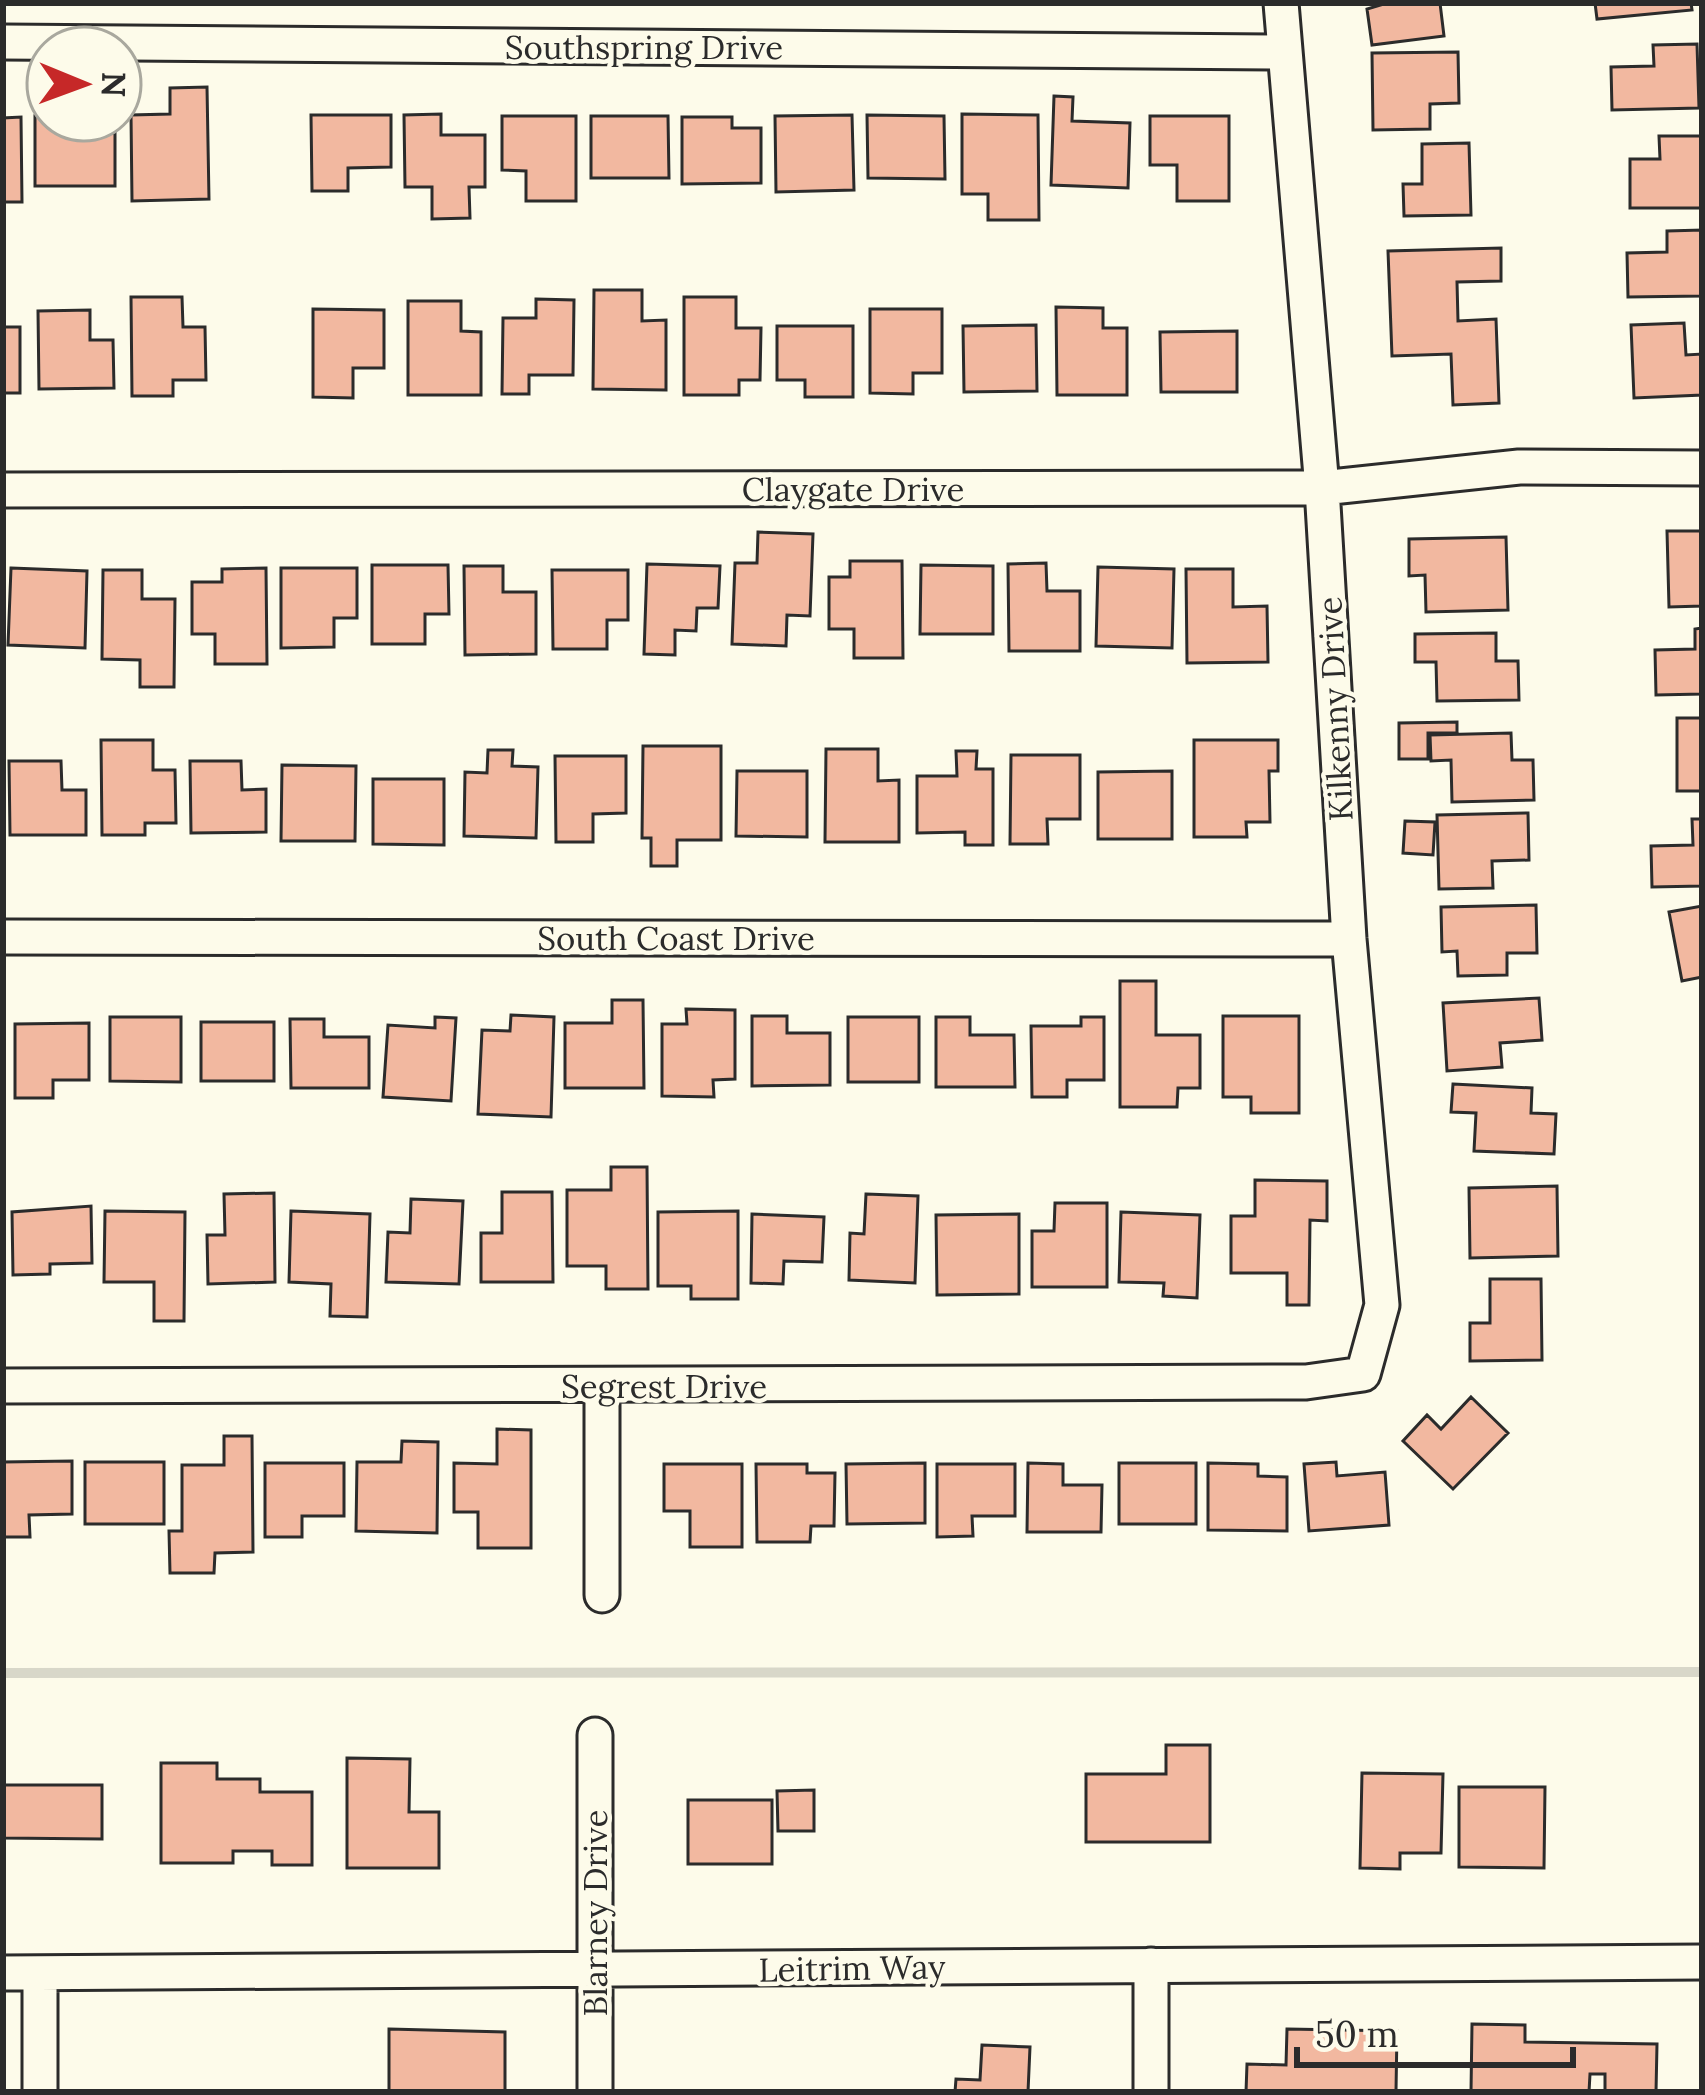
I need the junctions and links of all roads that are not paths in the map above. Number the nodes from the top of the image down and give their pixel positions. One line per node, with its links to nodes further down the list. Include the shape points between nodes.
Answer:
1 (1281, 3): 3 (street, Kilkenny Drive)
2 (3, 42): 3 (street, Southspring Drive)
3 (1285, 52): 5 (street, Kilkenny Drive)
4 (1702, 468): 5 (street, Claygate Drive, via 1520,466)
5 (1322, 488): 6 (street, Claygate Drive); 8 (street, Kilkenny Drive)
6 (3, 490)
7 (3, 937): 8 (street, South Coast Drive)
8 (1349, 939): 9 (street, Kilkenny Drive, via 1382,1305 1363,1374)
9 (1324, 1379): 11 (street, Segrest Drive)
10 (3, 1386): 11 (street, Segrest Drive)
11 (602, 1387): 12 (street)
12 (602, 1594)
13 (595, 1735): 16 (street, Blarney Drive)
14 (1702, 1962): 15 (street, Leitrim Way)
15 (1151, 1965): 16 (street, Leitrim Way); 21 (street)
16 (595, 1970): 18 (street, Leitrim Way); 20 (street, Blarney Drive)
17 (3, 1973): 18 (street, Leitrim Way)
18 (40, 1974): 19 (street)
19 (40, 2092)
20 (596, 2092)
21 (1151, 2092)

